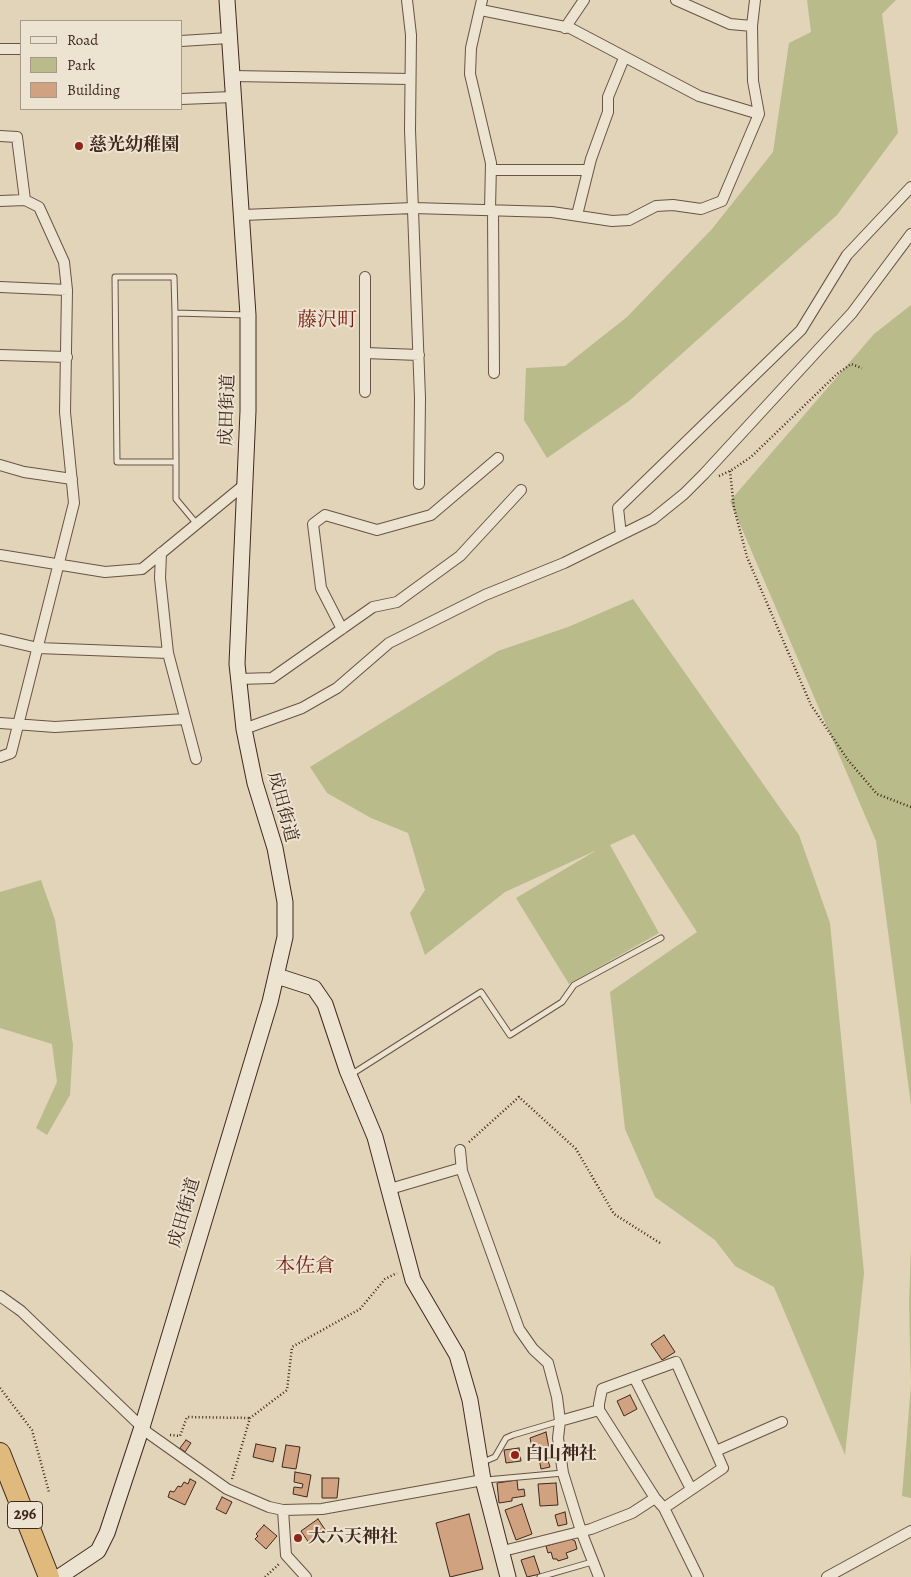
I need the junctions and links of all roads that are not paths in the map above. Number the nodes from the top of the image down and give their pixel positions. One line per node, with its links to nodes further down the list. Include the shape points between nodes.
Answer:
1 (227, 0): 10 (street, 成田街道)
2 (407, 0): 16 (street, via 411,35)
3 (584, 0): 9 (street)
4 (676, 0): 6 (street)
5 (755, 0): 8 (street)
6 (687, 2): 8 (street, via 730,24)
7 (481, 5): 9 (street); 21 (street, via 471,48 470,74)
8 (752, 26): 19 (street, via 753,81)
9 (565, 28): 14 (street)
10 (229, 38): 11 (street); 15 (street, 成田街道)
11 (182, 41)
12 (0, 49): 13 (street)
13 (20, 49)
14 (624, 58): 19 (street, via 699,96); 22 (street, via 608,97 608,112)
15 (232, 76): 16 (street); 17 (street, 成田街道)
16 (410, 79): 26 (street)
17 (233, 97): 18 (street); 28 (street, 成田街道)
18 (182, 99)
19 (759, 114): 29 (street, via 722,201 701,209 656,206 629,220 612,221)
20 (0, 136): 24 (street, via 17,136)
21 (491, 170): 22 (street); 27 (street)
22 (588, 170): 29 (street)
23 (911, 187): 50 (street, via 846,255 801,330 618,508)
24 (24, 200): 25 (street); 33 (street, via 39,207 64,262)
25 (0, 201)
26 (413, 208): 27 (street); 28 (street); 38 (street)
27 (492, 210): 29 (street); 40 (street)
28 (243, 215): 35 (street, 成田街道)
29 (577, 215)
30 (911, 234): 50 (street, via 852,313 704,474 653,519)
31 (365, 276): 36 (street)
32 (0, 287): 33 (street)
33 (67, 290): 39 (street)
34 (175, 313): 35 (lane); 43 (lane); 43 (lane, via 174,277 115,277 117,462)
35 (248, 315): 47 (street, 成田街道)
36 (365, 353): 38 (street); 41 (street)
37 (0, 355): 39 (street)
38 (419, 355): 46 (street)
39 (67, 357): 45 (street, via 65,412)
40 (494, 373)
41 (365, 392)
42 (498, 458): 54 (street, via 431,515 377,530 325,515 313,524 321,588)
43 (176, 462): 49 (lane, via 176,499)
44 (0, 465): 45 (street)
45 (72, 479): 53 (street, via 74,503)
46 (419, 484)
47 (244, 485): 49 (street); 58 (street, 成田街道, via 239,576)
48 (522, 490): 54 (street, via 460,556 397,602 373,607)
49 (196, 523): 51 (street)
50 (620, 535): 62 (street, via 564,563 485,595 390,642 337,688 302,708)
51 (161, 552): 53 (street, via 142,569 105,572); 57 (street, via 160,578)
52 (0, 555): 53 (street)
53 (59, 565): 56 (street)
54 (342, 629): 58 (street, via 272,678)
55 (0, 639): 56 (street)
56 (38, 648): 57 (street); 61 (street)
57 (168, 653): 59 (street)
58 (239, 679): 62 (street, 成田街道)
59 (185, 719): 61 (street, via 55,727); 64 (street)
60 (0, 723): 61 (street)
61 (18, 726): 63 (street, via 11,753)
62 (244, 729): 66 (street, 成田街道, via 255,783 275,848 285,902 284,937)
63 (0, 757)
64 (196, 759)
65 (660, 938): 67 (lane, via 574,985 562,1002 510,1035 481,992)
66 (277, 976): 67 (street, via 314,988 325,1004); 76 (street, 成田街道)
67 (349, 1076): 70 (street, via 375,1137)
68 (460, 1150): 69 (street)
69 (461, 1168): 70 (street); 74 (street, via 520,1329 533,1349 548,1363)
70 (390, 1189): 79 (street, via 413,1280 457,1355 470,1400)
71 (0, 1296): 76 (street, via 22,1311)
72 (634, 1377): 73 (street, via 602,1389); 77 (street, via 676,1362); 82 (street)
73 (600, 1410): 74 (street); 83 (street)
74 (560, 1421): 79 (lane, via 513,1434 506,1438 495,1457); 80 (street, via 558,1438)
75 (782, 1422): 77 (street)
76 (145, 1430): 85 (street, via 227,1489); 91 (street, 成田街道, via 98,1550)
77 (716, 1451): 82 (street, via 723,1468)
78 (0, 1453): 90 (highway, 296)
79 (480, 1464): 81 (street)
80 (563, 1473): 81 (lane); 86 (street)
81 (483, 1480): 85 (street, via 322,1509); 88 (street)
82 (691, 1489): 84 (street)
83 (655, 1498): 84 (street); 86 (street, via 632,1513)
84 (664, 1508): 96 (street)
85 (283, 1510): 92 (street, via 286,1555)
86 (581, 1531): 88 (street); 89 (street)
87 (911, 1531): 97 (street)
88 (503, 1551): 93 (street)
89 (592, 1562): 94 (lane); 95 (street)
90 (49, 1577)
91 (60, 1577)
92 (306, 1577)
93 (508, 1577)
94 (540, 1577)
95 (599, 1577)
96 (698, 1577)
97 (827, 1577)

